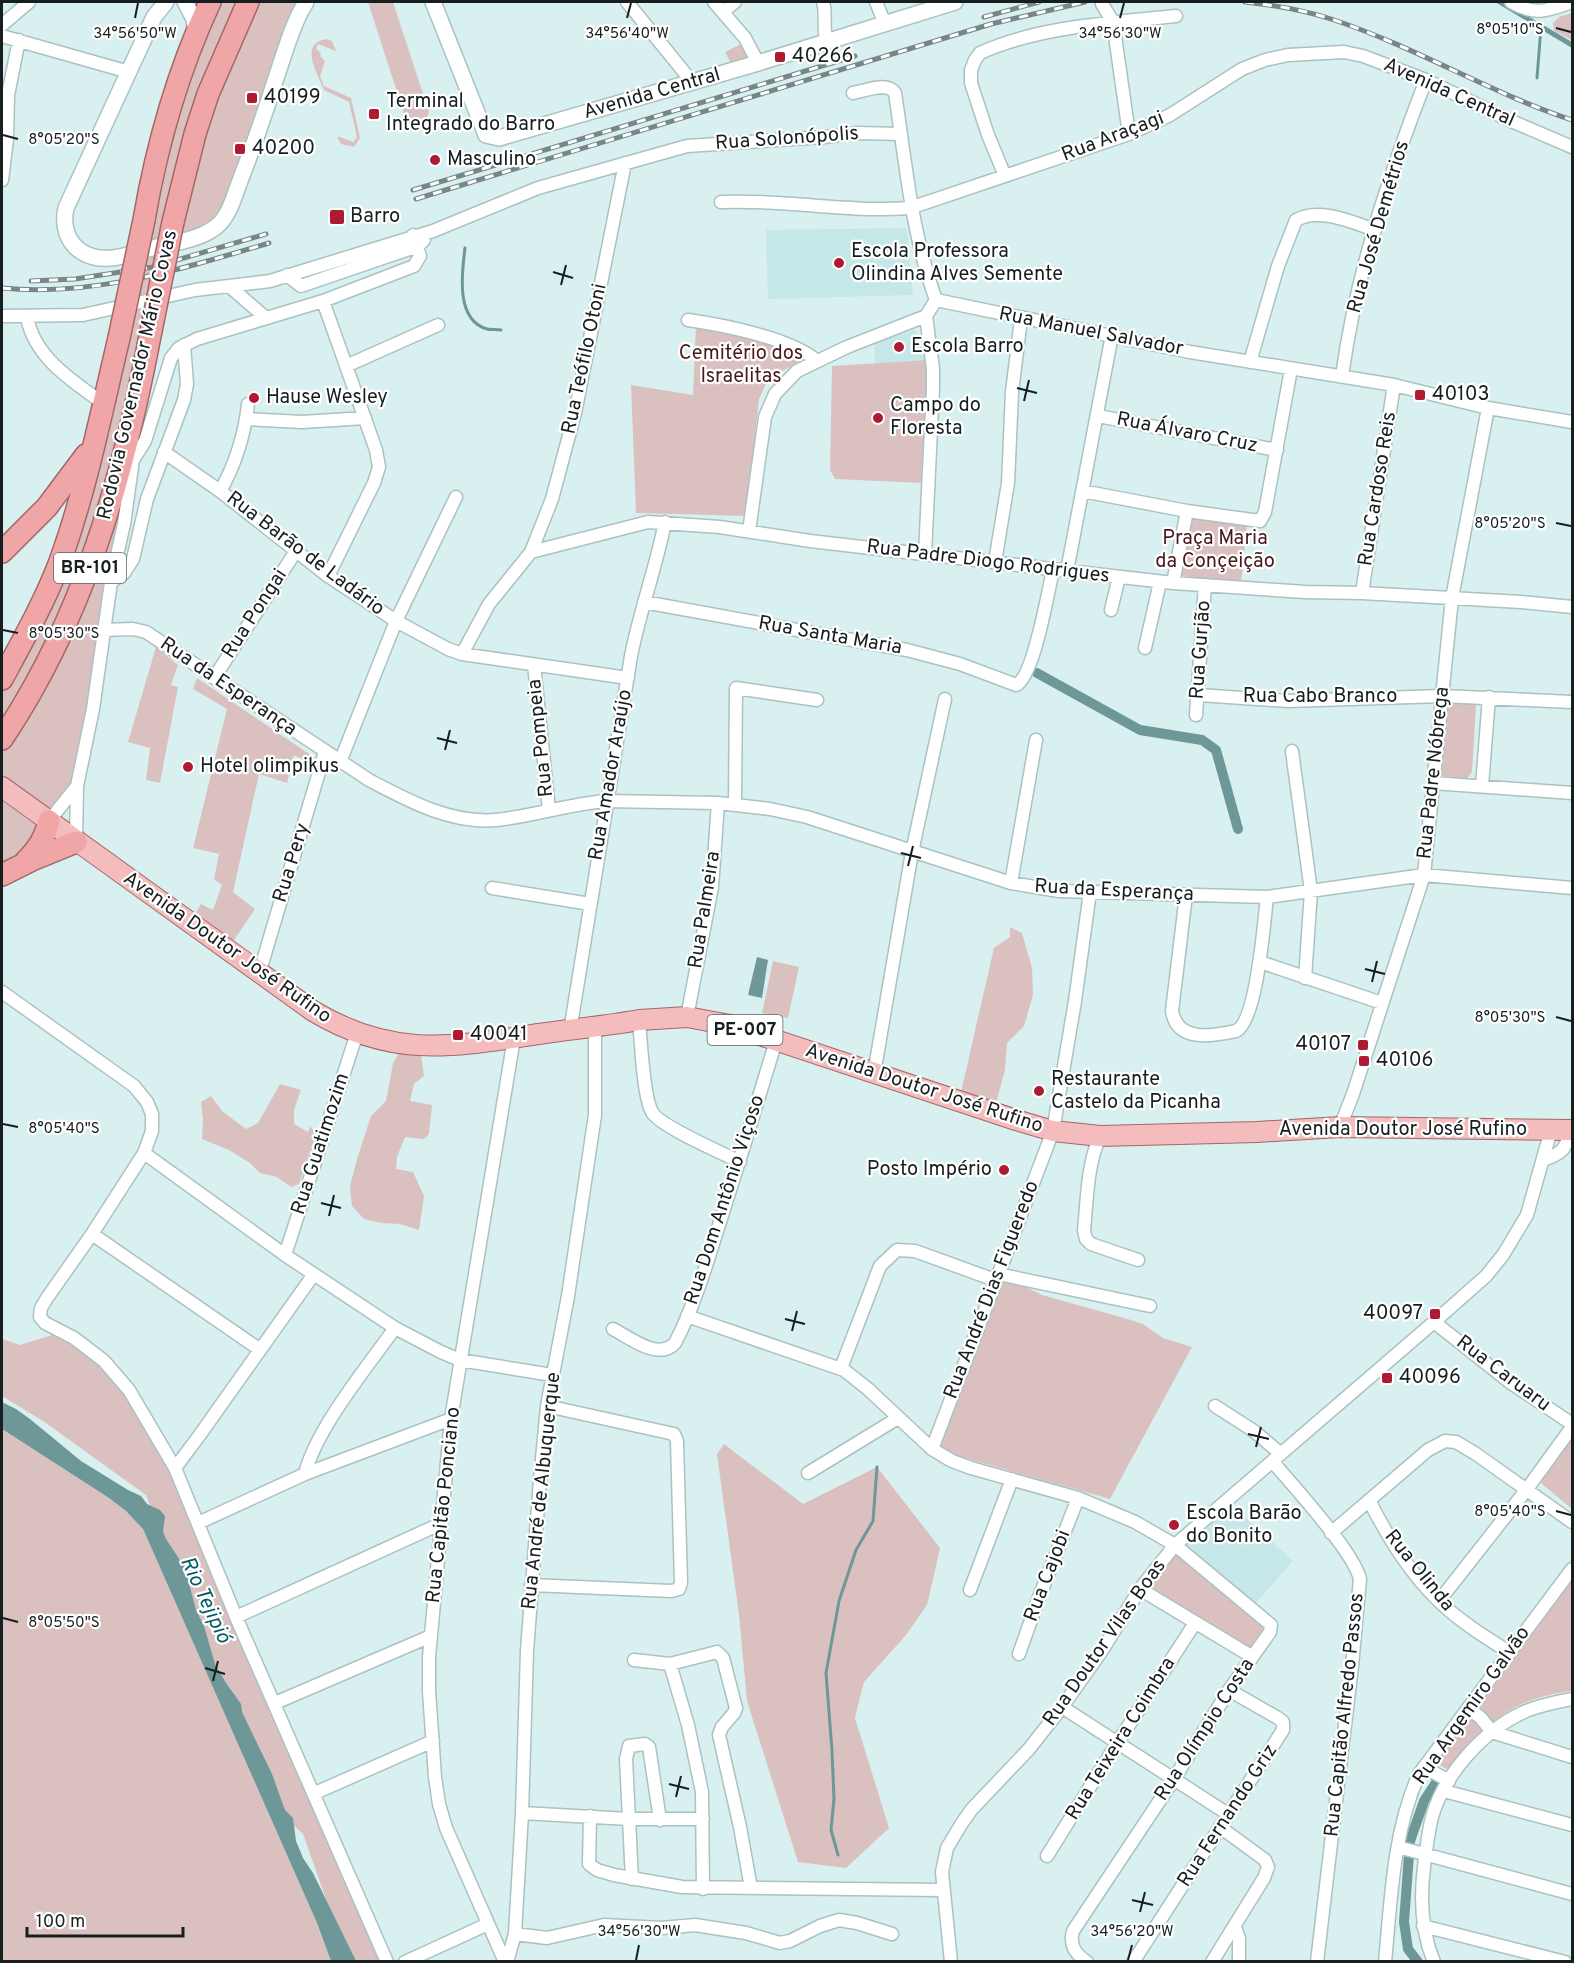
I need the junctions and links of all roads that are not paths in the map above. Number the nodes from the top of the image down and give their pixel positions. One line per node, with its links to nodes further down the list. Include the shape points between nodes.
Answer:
1 (29, 2): 21 (street)
2 (166, 2): 28 (street, via 154,17)
3 (185, 2): 22 (street)
4 (210, 2): 22 (highway, Rodovia Governador Mário Covas / BR-101)
5 (248, 2): 62 (highway, Rodovia Governador Mário Covas / BR-101, bridge, via 195,134)
6 (306, 2): 28 (street, via 223,220 191,238 101,259 74,246 64,216)
7 (433, 2): 30 (street, Avenida Central, via 486,135 492,138)
8 (627, 2): 30 (street)
9 (714, 2): 17 (street)
10 (735, 2): 17 (street)
11 (823, 2): 25 (street)
12 (876, 2): 20 (street)
13 (955, 2): 20 (street, Avenida Central)
14 (1572, 2): 16 (street, via 1540,12)
15 (1102, 4): 19 (street)
16 (1516, 4)
17 (723, 12): 27 (street, via 745,38)
18 (1176, 16): 19 (street)
19 (1113, 22): 33 (street); 36 (street, via 1022,39 980,53 975,60 971,83)
20 (885, 24): 25 (street, Avenida Central)
21 (2, 25)
22 (196, 33): 64 (highway, Rodovia Governador Mário Covas / BR-101, bridge, via 157,153)
23 (2, 36): 24 (street)
24 (19, 40): 28 (street); 37 (street, via 8,95)
25 (826, 43): 27 (street, Avenida Central)
26 (1344, 52): 29 (street, Avenida Central); 33 (street, Rua Araçagi, via 1264,60 1242,69 1170,115)
27 (758, 63): 30 (street, Avenida Central)
28 (129, 72)
29 (1426, 80): 34 (street, Avenida Central); 40 (street, Rua José Demétrios, via 1396,156)
30 (693, 83)
31 (853, 93): 32 (street, via 892,88)
32 (901, 134): 35 (street, Rua Solonópolis, via 857,133 698,145); 39 (street)
33 (1129, 134): 36 (street, Rua Araçagi)
34 (1572, 147)
35 (626, 163): 41 (street, via 538,188); 83 (street, Rua Teófilo Otoni, via 575,413 552,499)
36 (1005, 176): 39 (street, Rua Araçagi)
37 (2, 180)
38 (721, 202): 39 (street, Rua Araçagi, via 875,210)
39 (910, 208): 45 (street)
40 (1375, 230): 58 (street, via 1325,216 1296,220 1278,266); 61 (street, Rua José Demétrios)
41 (416, 241): 42 (street); 44 (street); 46 (street, via 420,256 414,266)
42 (287, 275): 43 (street); 44 (street)
43 (229, 286): 49 (street, via 83,315); 51 (street)
44 (301, 286): 47 (street)
45 (936, 300): 50 (street); 52 (street, Rua Manuel Salvador)
46 (323, 302): 47 (street); 59 (street)
47 (308, 306): 51 (street)
48 (2, 316): 49 (street)
49 (27, 316): 64 (street, via 31,332 47,357)
50 (926, 316): 57 (street); 84 (street, via 933,387)
51 (266, 318): 56 (street)
52 (1021, 319): 55 (street, Rua Manuel Salvador); 85 (street, via 1012,392 1008,483)
53 (688, 321): 57 (street, via 788,345)
54 (438, 325): 59 (street)
55 (1112, 335): 58 (street, Rua Manuel Salvador); 67 (street)
56 (184, 345): 73 (street, via 187,384); 74 (street, via 171,358 145,441)
57 (817, 361): 80 (street, via 797,371 769,405)
58 (1250, 363): 60 (street, Rua Manuel Salvador)
59 (346, 366): 68 (street)
60 (1291, 369): 61 (street, Rua Manuel Salvador); 72 (street)
61 (1342, 376): 63 (street, Rua Manuel Salvador)
62 (141, 382): 74 (highway, via 143,405); 114 (highway, Rodovia Governador Mário Covas / BR-101, via 119,475 89,569 40,677)
63 (1394, 385): 66 (street, Rua Manuel Salvador); 94 (street, Rua Cardoso Reis)
64 (103, 403): 71 (highway, Rodovia Governador Mário Covas / BR-101)
65 (248, 404): 69 (street)
66 (1488, 408): 70 (street, Rua Manuel Salvador); 95 (street, Rua Padre Nóbrega)
67 (1098, 416): 72 (street, Rua Álvaro Cruz); 76 (street)
68 (365, 417): 69 (street, via 302,422); 88 (street, via 379,467)
69 (246, 420): 75 (street, via 230,474)
70 (1572, 422)
71 (93, 444): 82 (highway, via 47,507); 106 (highway, Rodovia Governador Mário Covas / BR-101, via 58,566)
72 (1277, 450): 78 (street, via 1261,519)
73 (164, 452): 75 (street, Rua Barão de Ladário); 90 (street, via 147,499 133,559 124,573)
74 (133, 460): 90 (street)
75 (220, 491): 81 (street, Rua Barão de Ladário)
76 (1082, 491): 78 (street); 87 (street)
77 (456, 497): 99 (street)
78 (1187, 511): 92 (street)
79 (665, 522): 80 (street, Rua Padre Diogo Rodrigues); 83 (street, Rua Padre Diogo Rodrigues, via 648,522); 96 (street, Rua Amador Araújo)
80 (749, 531): 84 (street, Rua Padre Diogo Rodrigues)
81 (296, 551): 88 (street, Rua Barão de Ladário); 104 (street, Rua Pongai)
82 (2, 552)
83 (531, 552): 102 (street, via 489,604)
84 (925, 554): 85 (street, Rua Padre Diogo Rodrigues)
85 (995, 562): 86 (street, Rua Padre Diogo Rodrigues)
86 (1053, 570): 87 (street, Rua Padre Diogo Rodrigues); 96 (street, Rua Santa Maria, via 1033,657 1018,685 907,650)
87 (1067, 571): 89 (street, Rua Padre Diogo Rodrigues)
88 (328, 576): 99 (street, Rua Barão de Ladário)
89 (1119, 577): 91 (street, Rua Padre Diogo Rodrigues); 98 (street)
90 (111, 582): 100 (street)
91 (1160, 582): 92 (street, Rua Padre Diogo Rodrigues); 101 (street)
92 (1173, 583): 93 (street, Rua Padre Diogo Rodrigues)
93 (1205, 585): 94 (street, Rua Padre Diogo Rodrigues); 107 (street, Rua Gurjão)
94 (1362, 593): 95 (street, Rua Padre Diogo Rodrigues)
95 (1452, 598): 97 (street, Rua Padre Diogo Rodrigues); 108 (street, Rua Padre Nóbrega)
96 (644, 602): 105 (street, Rua Amador Araújo)
97 (1572, 607)
98 (1112, 610)
99 (396, 621): 102 (street, Rua Barão de Ladário); 118 (street)
100 (104, 630): 104 (street, Rua da Esperança, via 143,631); 120 (street)
101 (1145, 648)
102 (462, 654): 103 (street, Rua Barão de Ladário)
103 (534, 665): 105 (street, Rua Barão de Ladário); 127 (street, Rua Pompeia)
104 (214, 678): 117 (street, Rua da Esperança)
105 (628, 678): 124 (street, Rua Amador Araújo)
106 (2, 679)
107 (1199, 695): 108 (street, Rua Cabo Branco, via 1288,701); 113 (street, Rua Gurjão)
108 (1442, 696): 109 (street, Rua Cabo Branco); 119 (street, Rua Padre Nóbrega)
109 (1489, 697): 112 (street, Rua Cabo Branco); 121 (street)
110 (945, 699): 130 (street)
111 (817, 700): 126 (street, via 736,688)
112 (1572, 702)
113 (1196, 715)
114 (2, 739)
115 (1036, 740): 134 (street)
116 (1292, 751): 137 (street)
117 (325, 752): 118 (street, Rua da Esperança); 143 (street, Rua Pery)
118 (340, 762): 127 (street, Rua da Esperança, via 407,801 455,816 495,820)
119 (1433, 783): 121 (street); 133 (street, Rua Padre Nóbrega)
120 (77, 786): 128 (street); 129 (street)
121 (1482, 786): 123 (street)
122 (3, 788): 128 (main road, Avenida Doutor José Rufino / PE-007)
123 (1572, 793)
124 (606, 801): 125 (street, Rua da Esperança); 127 (street, Rua da Esperança); 141 (street, Rua Amador Araújo)
125 (718, 802): 126 (street, Rua da Esperança); 147 (street, Rua Palmeira, via 712,887)
126 (735, 804): 130 (street, Rua da Esperança, via 807,817)
127 (549, 810)
128 (49, 821): 129 (main road, Avenida Doutor José Rufino / PE-007); 131 (highway, via 40,846)
129 (76, 842): 131 (highway); 143 (main road, Avenida Doutor José Rufino / PE-007)
130 (912, 852): 134 (street, Rua da Esperança); 154 (street)
131 (23, 864): 132 (highway)
132 (2, 875)
133 (1424, 875): 136 (street, Rua da Esperança); 137 (street, Rua da Esperança); 146 (street, Rua Padre Nóbrega)
134 (1011, 883): 138 (street, Rua da Esperança)
135 (492, 888): 141 (street)
136 (1572, 888)
137 (1311, 891): 140 (street, Rua da Esperança); 144 (street)
138 (1090, 892): 139 (street, Rua da Esperança); 158 (street, Rua André Dias Figueredo)
139 (1186, 896): 140 (street, Rua da Esperança); 142 (street, via 1173,990 1172,1011 1177,1026 1200,1035 1240,1029 1248,1016)
140 (1267, 897): 142 (street)
141 (590, 904): 150 (street, Rua Amador Araújo)
142 (1260, 962): 144 (street)
143 (259, 974): 151 (main road, Avenida Doutor José Rufino / PE-007, via 336,1025)
144 (1305, 978): 146 (street)
145 (2, 992): 160 (street, via 134,1086 152,1114 152,1131)
146 (1383, 1004): 155 (street, Rua Padre Nóbrega)
147 (687, 1017): 148 (main road, Avenida Doutor José Rufino / PE-007); 153 (main road, Avenida Doutor José Rufino / PE-007, via 730,1025)
148 (639, 1020): 149 (main road, Avenida Doutor José Rufino / PE-007); 162 (street, via 645,1082 653,1115)
149 (595, 1028): 150 (main road, Avenida Doutor José Rufino / PE-007); 176 (street, Rua André de Albuquerque, via 595,1115)
150 (570, 1031): 152 (main road, Avenida Doutor José Rufino / PE-007)
151 (357, 1033): 152 (main road, Avenida Doutor José Rufino / PE-007, via 401,1044 441,1047); 164 (street, Rua Guatimozim)
152 (514, 1038): 174 (street, Rua Capitão Ponciano)
153 (776, 1041): 154 (main road, Avenida Doutor José Rufino / PE-007); 162 (street, Rua Dom Antônio Viçoso)
154 (874, 1074): 158 (main road, Avenida Doutor José Rufino / PE-007)
155 (1340, 1127): 156 (main road, Avenida Doutor José Rufino / PE-007); 159 (main road, Avenida Doutor José Rufino / PE-007)
156 (1551, 1130): 157 (main road, Avenida Doutor José Rufino / PE-007); 161 (street, Rua Doutor Vilas Boas)
157 (1572, 1130): 161 (street, via 1566,1147)
158 (1053, 1131): 159 (main road, Avenida Doutor José Rufino / PE-007); 167 (street, Rua André Dias Figueredo)
159 (1100, 1136): 165 (street, via 1090,1176 1086,1239)
160 (144, 1153): 163 (street); 164 (street)
161 (1543, 1160): 170 (street, Rua Doutor Vilas Boas, via 1527,1215 1512,1243 1486,1276)
162 (740, 1162): 169 (street, Rua Dom Antônio Viçoso)
163 (92, 1234): 173 (street); 184 (street, via 46,1298 40,1317 104,1361 129,1390)
164 (285, 1255): 166 (street)
165 (1138, 1260)
166 (314, 1274): 171 (street); 173 (street)
167 (997, 1277): 168 (street); 175 (street, via 915,1251 897,1250 880,1266); 182 (street, Rua André Dias Figueredo)
168 (1150, 1306)
169 (687, 1316): 172 (street, via 675,1342 665,1350 651,1348); 175 (street, Rua Dom Antônio Viçoso)
170 (1434, 1322): 181 (street, Rua Caruaru); 183 (street, Rua Doutor Vilas Boas)
171 (396, 1328): 174 (street); 186 (street, via 312,1450)
172 (614, 1329)
173 (259, 1349): 184 (street)
174 (460, 1360): 176 (street); 180 (street, Rua Capitão Ponciano)
175 (841, 1368): 179 (street, Rua Dom Antônio Viçoso)
176 (552, 1375): 177 (street, Rua André de Albuquerque)
177 (547, 1406): 197 (street, Rua André de Albuquerque); 197 (street, via 674,1434 681,1586 671,1592)
178 (1215, 1406): 183 (street, Rua Capitão Alfredo Passos, via 1254,1431)
179 (898, 1418): 182 (street, Rua Dom Antônio Viçoso); 185 (street)
180 (451, 1419): 186 (street); 193 (street, Rua Capitão Ponciano)
181 (1572, 1425): 188 (street)
182 (932, 1449): 187 (street, Rua Dom Antônio Viçoso, via 952,1461)
183 (1277, 1458): 194 (street, Rua Capitão Alfredo Passos); 195 (street, Rua Doutor Vilas Boas)
184 (175, 1468): 192 (street)
185 (808, 1473)
186 (305, 1474): 192 (street)
187 (1012, 1479): 189 (street, Rua Dom Antônio Viçoso); 199 (street)
188 (1527, 1489): 190 (street, via 1456,1442 1445,1441 1428,1450); 191 (street); 200 (street)
189 (1078, 1498): 195 (street, Rua Dom Antônio Viçoso, via 1135,1522); 205 (street, Rua Cajobi)
190 (1369, 1500): 194 (street); 200 (street, Rua Olinda, via 1404,1560)
191 (1572, 1522)
192 (198, 1523): 201 (street)
193 (441, 1524): 201 (street); 203 (street, Rua Capitão Ponciano)
194 (1331, 1533): 251 (street, Rua Capitão Alfredo Passos, via 1360,1580)
195 (1175, 1545): 198 (street, Rua Doutor Vilas Boas); 206 (street, Rua Olímpio Costa, via 1271,1625)
196 (1572, 1569): 204 (street, Rua Argemiro Galvão)
197 (531, 1585): 222 (street, Rua André de Albuquerque)
198 (1140, 1589): 202 (street); 212 (street, Rua Doutor Vilas Boas)
199 (970, 1590)
200 (1439, 1601): 204 (street, Rua Olinda)
201 (236, 1617): 211 (street)
202 (1195, 1623): 206 (street); 216 (street, Rua Teixeira Coimbra)
203 (431, 1636): 211 (street); 215 (street, Rua Capitão Ponciano, via 429,1691)
204 (1509, 1652): 213 (street, Rua Argemiro Galvão)
205 (1019, 1654)
206 (1251, 1656): 209 (street, Rua Olímpio Costa)
207 (634, 1660): 208 (street)
208 (670, 1664): 227 (street, via 697,1763); 234 (street, via 714,1653 723,1658 736,1708 719,1736)
209 (1229, 1690): 219 (street, Rua Olímpio Costa); 223 (street, Rua Fernando Griz, via 1278,1718 1283,1725 1281,1735)
210 (1572, 1699): 214 (street, Rua Argemiro Galvão, via 1525,1711)
211 (275, 1703): 221 (street)
212 (1062, 1707): 216 (street); 236 (street, Rua Doutor Vilas Boas, via 962,1823 947,1848)
213 (1468, 1707): 214 (street); 218 (street, Rua Argemiro Galvão)
214 (1492, 1732): 217 (street); 220 (street, Rua Argemiro Galvão, via 1463,1759)
215 (433, 1742): 221 (street); 238 (street, Rua Capitão Ponciano, via 438,1804)
216 (1118, 1742): 219 (street); 232 (street, Rua Teixeira Coimbra)
217 (1572, 1756)
218 (1424, 1767): 220 (street); 230 (street, Rua Argemiro Galvão, via 1407,1803)
219 (1174, 1779): 223 (street); 247 (street, Rua Olímpio Costa, via 1073,1931 1071,1941 1076,1954)
220 (1447, 1786): 228 (street); 231 (street, Rua Argemiro Galvão, via 1432,1815)
221 (315, 1792): 243 (street)
222 (522, 1813): 224 (street); 241 (street, Rua André de Albuquerque)
223 (1228, 1814): 229 (street, Rua Fernando Griz)
224 (590, 1816): 225 (street); 233 (street, via 589,1864 597,1870)
225 (630, 1820): 226 (street); 226 (street, via 627,1751 629,1746 645,1744 649,1747); 233 (street)
226 (660, 1820): 227 (street)
227 (703, 1820): 235 (street)
228 (1572, 1825)
229 (1220, 1827): 240 (street, via 1265,1860 1268,1867); 248 (street, Rua Fernando Griz)
230 (1399, 1847): 231 (street); 252 (street, Rua Argemiro Galvão)
231 (1424, 1853): 237 (street); 239 (street, Rua Argemiro Galvão)
232 (1047, 1856)
233 (633, 1879): 235 (street)
234 (751, 1888): 235 (street); 236 (street)
235 (703, 1889)
236 (942, 1890): 246 (street, Rua Doutor Vilas Boas)
237 (1572, 1894)
238 (488, 1924): 244 (street); 245 (street, Rua Capitão Ponciano)
239 (1423, 1926): 253 (street, Rua Argemiro Galvão); 254 (street)
240 (1235, 1927): 249 (street); 250 (street)
241 (515, 1934): 242 (street, via 547,1938 604,1925 695,1925 780,1943 839,1920); 245 (street, Rua André de Albuquerque)
242 (892, 1934)
243 (387, 1962)
244 (405, 1962)
245 (506, 1962)
246 (951, 1962)
247 (1087, 1962)
248 (1133, 1962)
249 (1212, 1962)
250 (1239, 1962)
251 (1317, 1962)
252 (1385, 1962)
253 (1434, 1962)
254 (1565, 1962)

